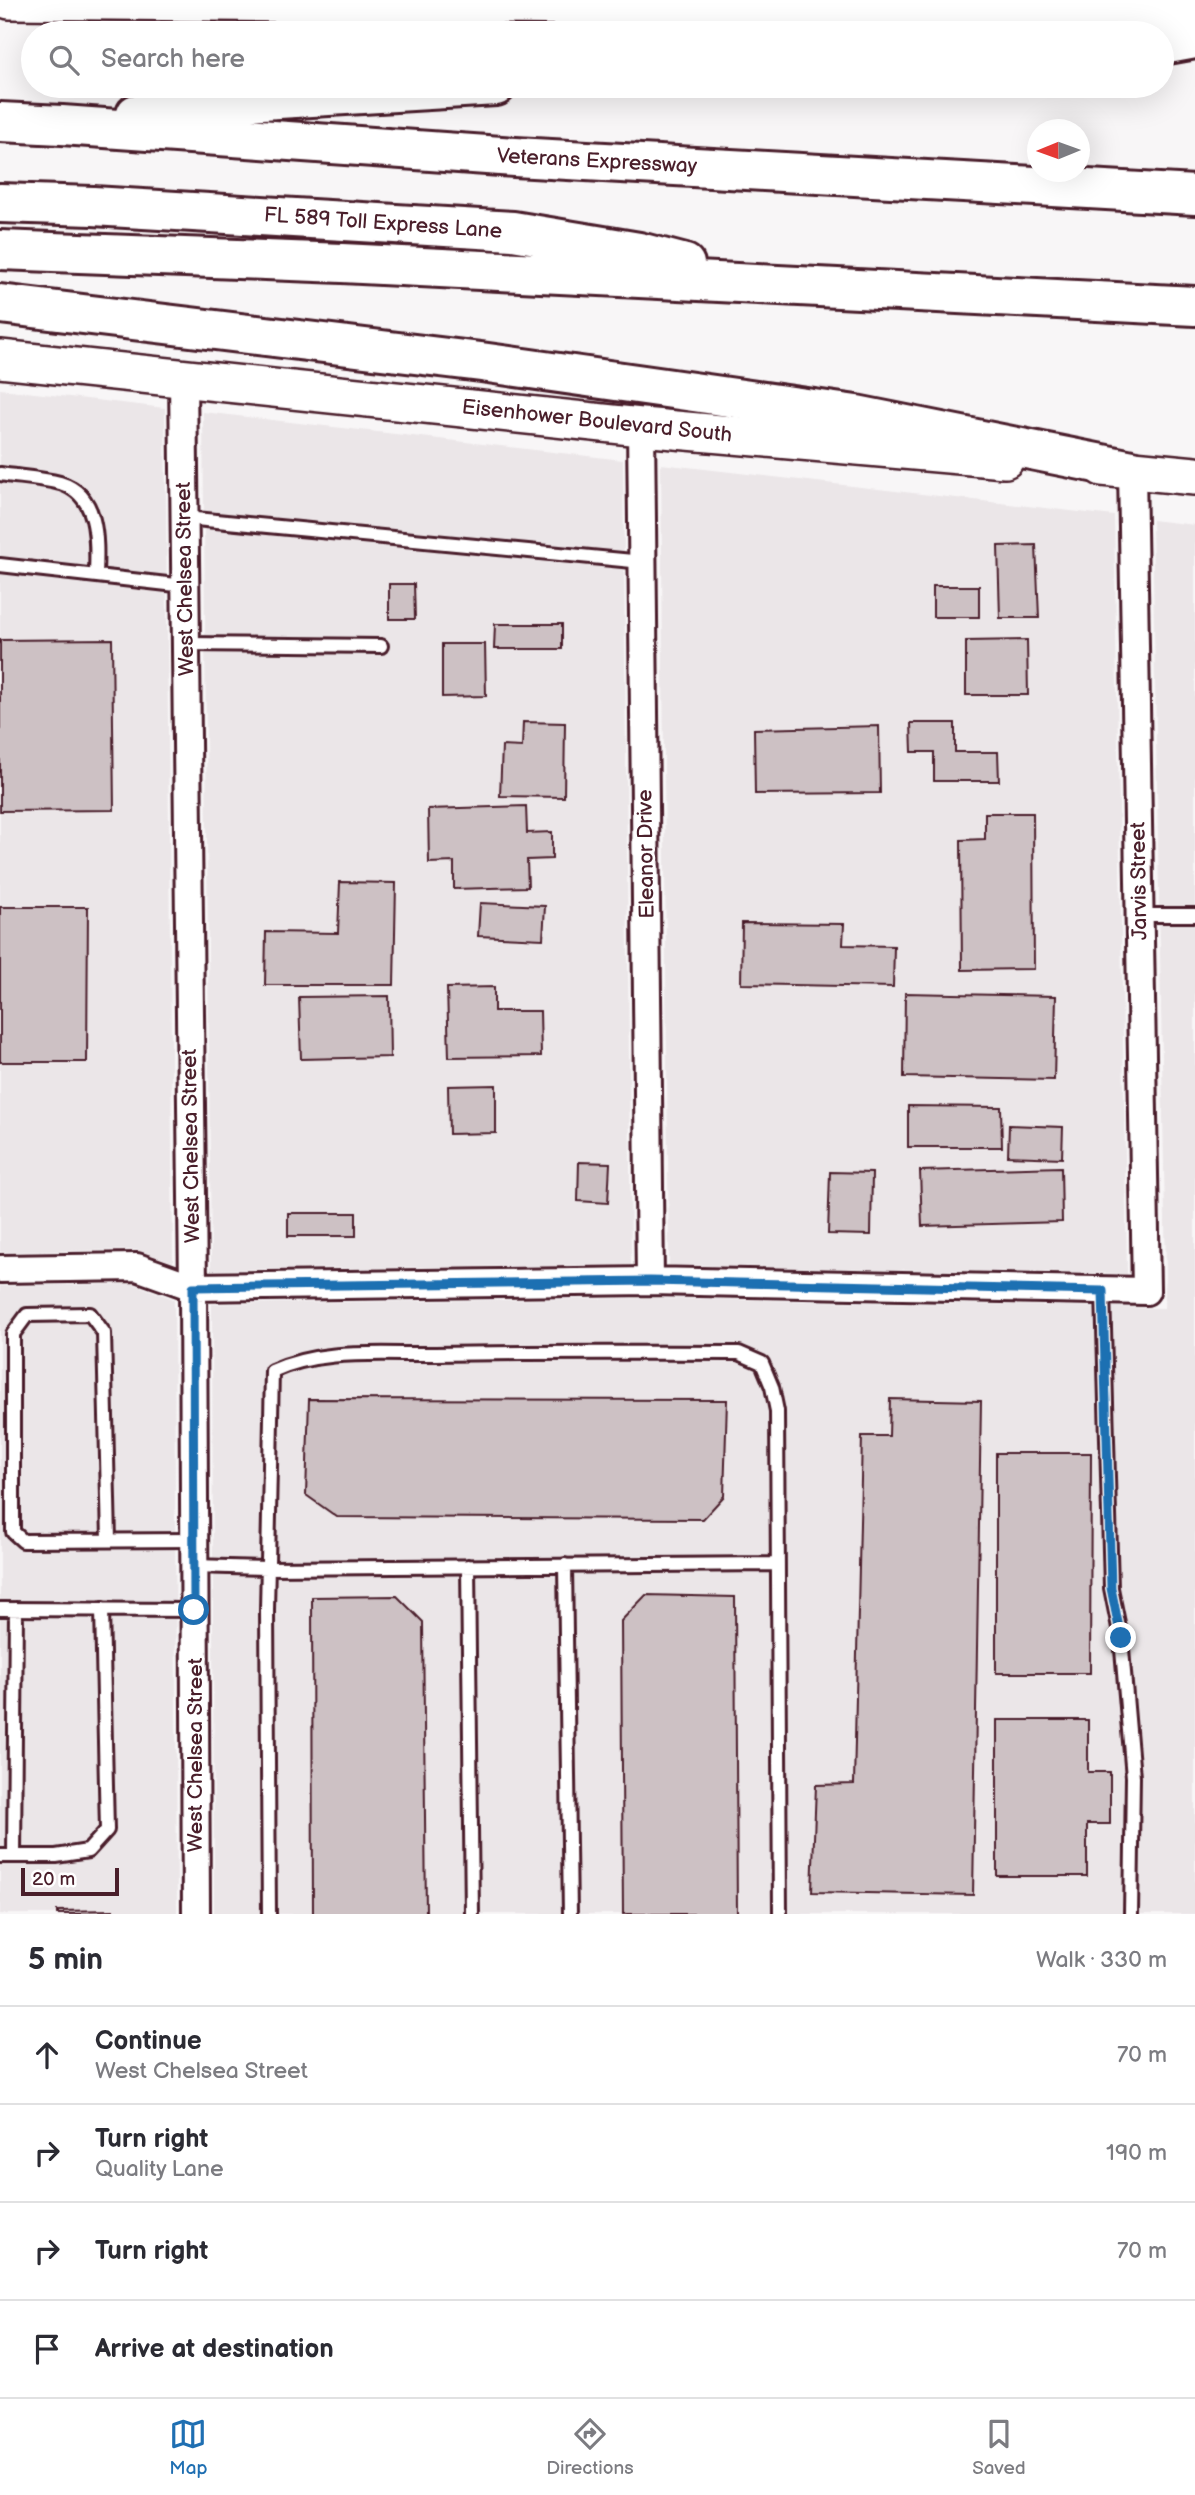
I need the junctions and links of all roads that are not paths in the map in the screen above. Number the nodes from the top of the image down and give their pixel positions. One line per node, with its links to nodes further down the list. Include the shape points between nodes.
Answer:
1 (9, 0): 2 (main road)
2 (1195, 12)
3 (1195, 39): 4 (highway)
4 (1174, 43)
5 (296, 98): 7 (highway, via 230,102)
6 (0, 122): 7 (highway, Veterans Expressway)
7 (62, 125): 8 (highway, Veterans Expressway, via 515,157)
8 (1195, 195)
9 (0, 203): 11 (highway, FL 589 Toll Express Lane, via 513,231 639,252)
10 (0, 250): 11 (highway)
11 (761, 284): 13 (highway)
12 (0, 304): 17 (highway, via 481,362 856,415)
13 (1195, 306)
14 (0, 359): 15 (main road, Eisenhower Boulevard South)
15 (183, 377): 16 (main road, Eisenhower Boulevard South); 20 (street, West Chelsea Street)
16 (641, 427): 17 (main road, Eisenhower Boulevard South); 21 (street, Eleanor Drive)
17 (1132, 470): 19 (main road, Eisenhower Boulevard South); 27 (street, Jarvis Street)
18 (0, 474): 23 (lane, via 60,483 79,492 90,510 97,537)
19 (1195, 476)
20 (185, 518): 21 (lane); 24 (street, West Chelsea Street)
21 (643, 562): 30 (street, Eleanor Drive)
22 (0, 565): 23 (lane)
23 (96, 576): 24 (lane)
24 (185, 586): 25 (street, West Chelsea Street)
25 (186, 644): 26 (lane); 31 (street, West Chelsea Street)
26 (382, 646)
27 (1140, 915): 28 (lane); 32 (street, Jarvis Street, via 1146,1291)
28 (1195, 915)
29 (0, 1269): 31 (street, via 137,1267)
30 (650, 1281): 31 (street); 32 (street)
31 (193, 1287): 34 (street, West Chelsea Street)
32 (1103, 1291): 51 (lane, via 1111,1588 1121,1638 1133,1777)
33 (109, 1540): 33 (lane, via 23,1541 13,1532 13,1334 27,1315 90,1314 104,1333); 34 (lane)
34 (194, 1540): 37 (street, West Chelsea Street)
35 (778, 1564): 36 (lane); 39 (lane, via 777,1410 762,1363 739,1353 519,1353 321,1356 272,1371); 50 (lane)
36 (565, 1565): 38 (lane); 49 (lane)
37 (194, 1566): 39 (lane); 43 (street, West Chelsea Street)
38 (468, 1566): 39 (lane); 48 (lane)
39 (268, 1568): 47 (lane)
40 (0, 1608): 41 (lane)
41 (16, 1609): 42 (lane); 45 (lane)
42 (102, 1609): 43 (lane); 45 (lane, via 107,1830 88,1851)
43 (194, 1610): 46 (street, West Chelsea Street)
44 (0, 1856): 45 (lane)
45 (15, 1856)
46 (195, 1914)
47 (270, 1914)
48 (471, 1914)
49 (570, 1914)
50 (780, 1914)
51 (1131, 1914)

